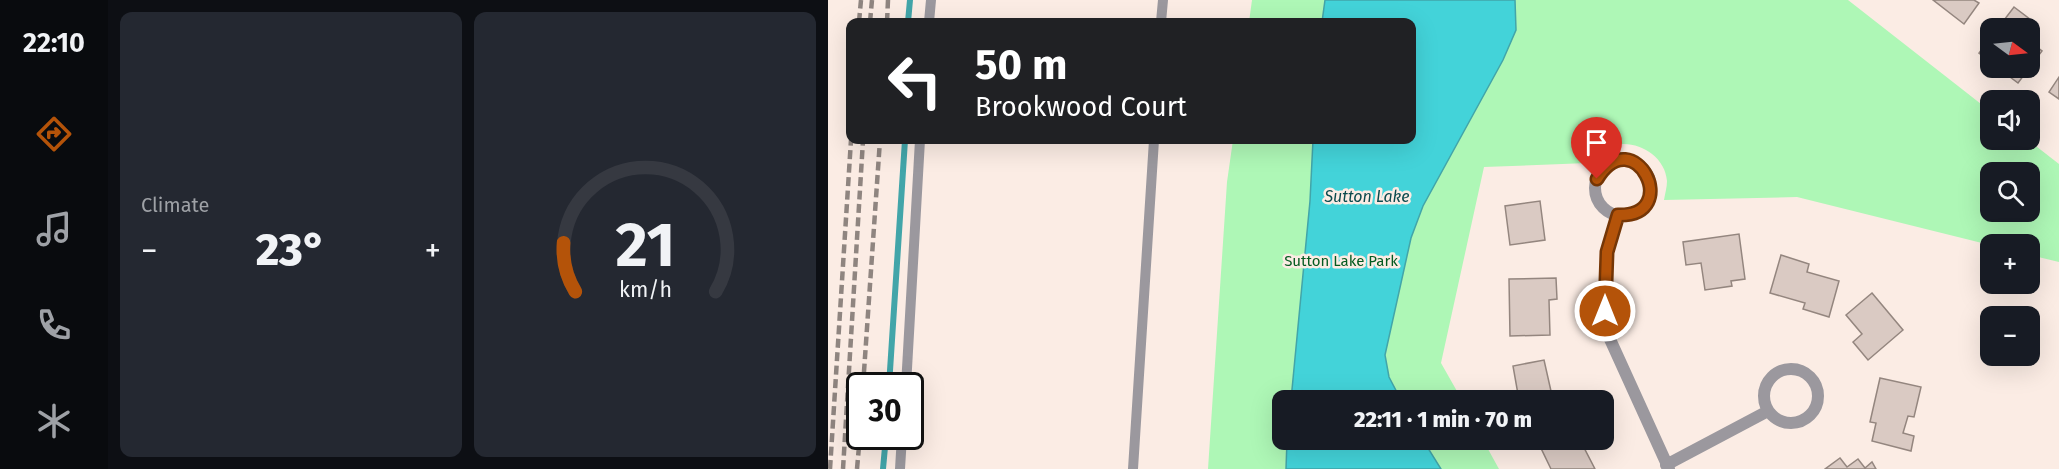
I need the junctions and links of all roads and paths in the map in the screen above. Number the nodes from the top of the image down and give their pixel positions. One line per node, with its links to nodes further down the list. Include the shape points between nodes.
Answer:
1 (931, 0): 3 (lane)
2 (1162, 0): 4 (lane)
3 (929, 18)
4 (1161, 18)
5 (920, 144): 8 (lane)
6 (1154, 144): 13 (lane)
7 (1618, 215): 7 (street, via 1628,216 1643,208 1651,193 1649,177 1634,162 1612,163 1597,179 1599,201 1606,210); 11 (street, via 1607,252 1605,311 1609,337)
8 (907, 372)
9 (1768, 411): 9 (street, via 1777,420 1799,423 1815,410 1817,386 1799,370 1787,369 1776,374 1764,392); 11 (street)
10 (901, 450): 12 (lane)
11 (1668, 467)
12 (900, 469)
13 (1133, 469)

